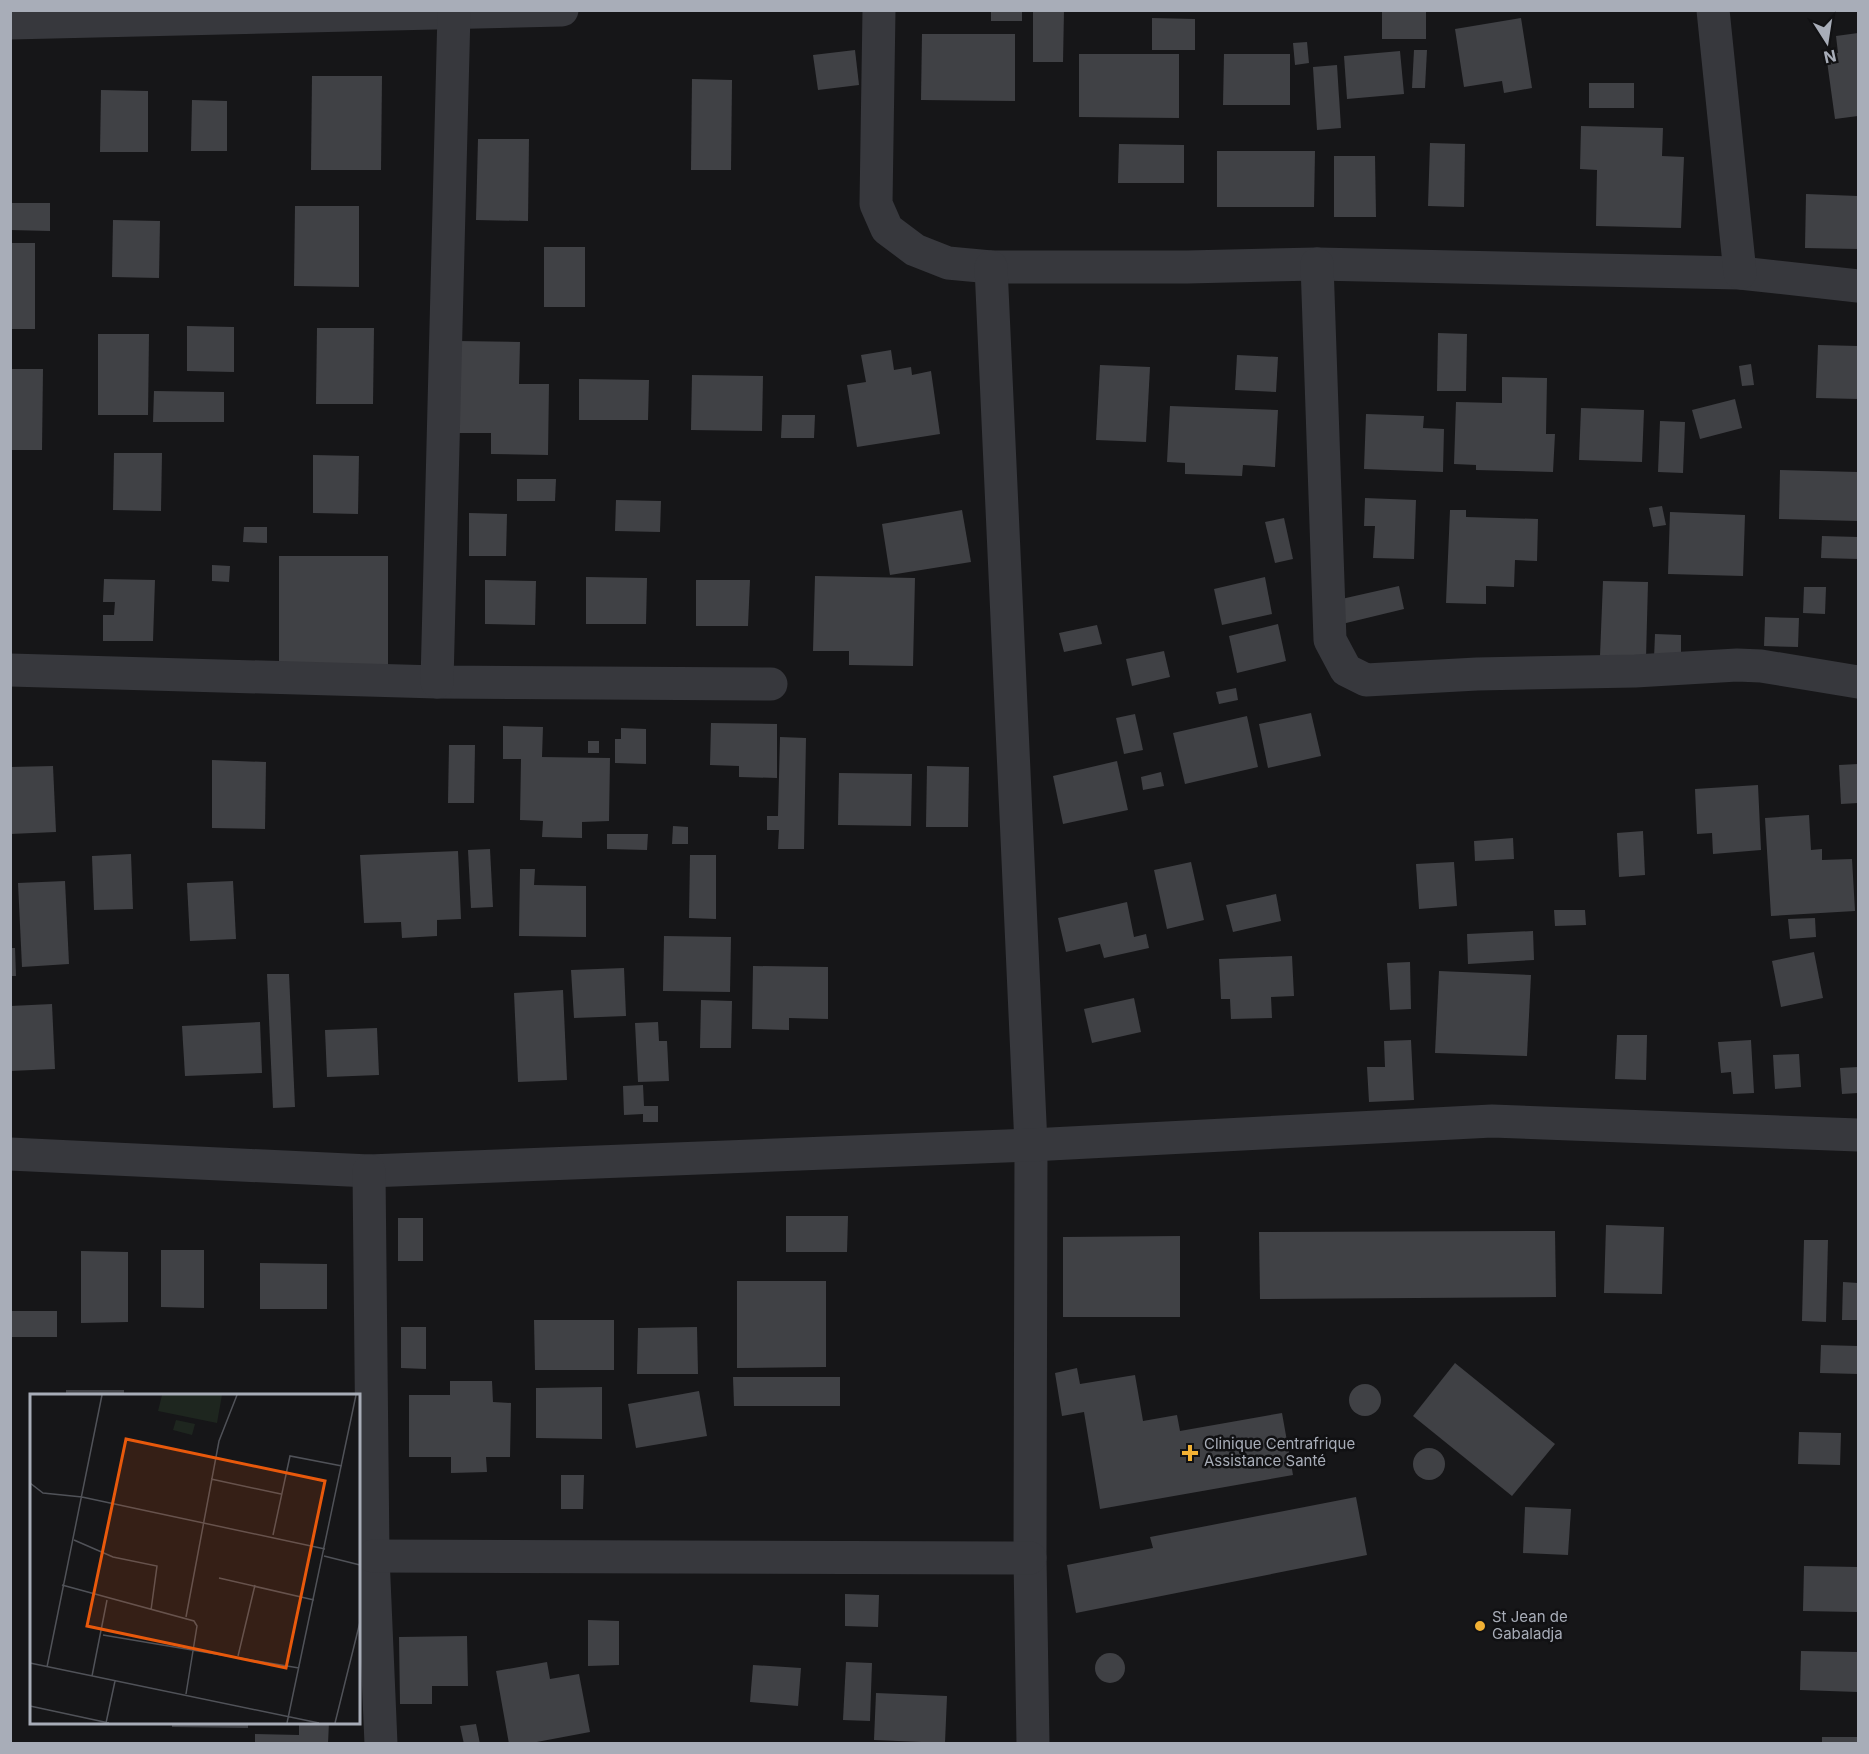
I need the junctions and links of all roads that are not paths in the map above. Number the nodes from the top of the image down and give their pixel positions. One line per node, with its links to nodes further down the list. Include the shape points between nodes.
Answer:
1 (562, 10): 4 (street)
2 (879, 10): 7 (street, via 876,204 887,229 915,250 948,263)
3 (1713, 10): 8 (street)
4 (454, 12): 5 (street); 11 (street)
5 (10, 23)
6 (1317, 264): 7 (street); 8 (street); 12 (street, via 1330,640 1346,670 1366,680 1737,665)
7 (991, 267): 15 (street)
8 (1740, 273): 9 (street)
9 (1858, 286)
10 (10, 670): 11 (street)
11 (437, 682): 13 (street)
12 (1858, 682)
13 (771, 684)
14 (1858, 1135): 15 (street, via 1492,1121)
15 (1031, 1145): 17 (street); 19 (street)
16 (10, 1154): 17 (street)
17 (369, 1171): 18 (street)
18 (373, 1556): 19 (street); 20 (street)
19 (1030, 1558): 21 (street)
20 (381, 1743)
21 (1033, 1743)

